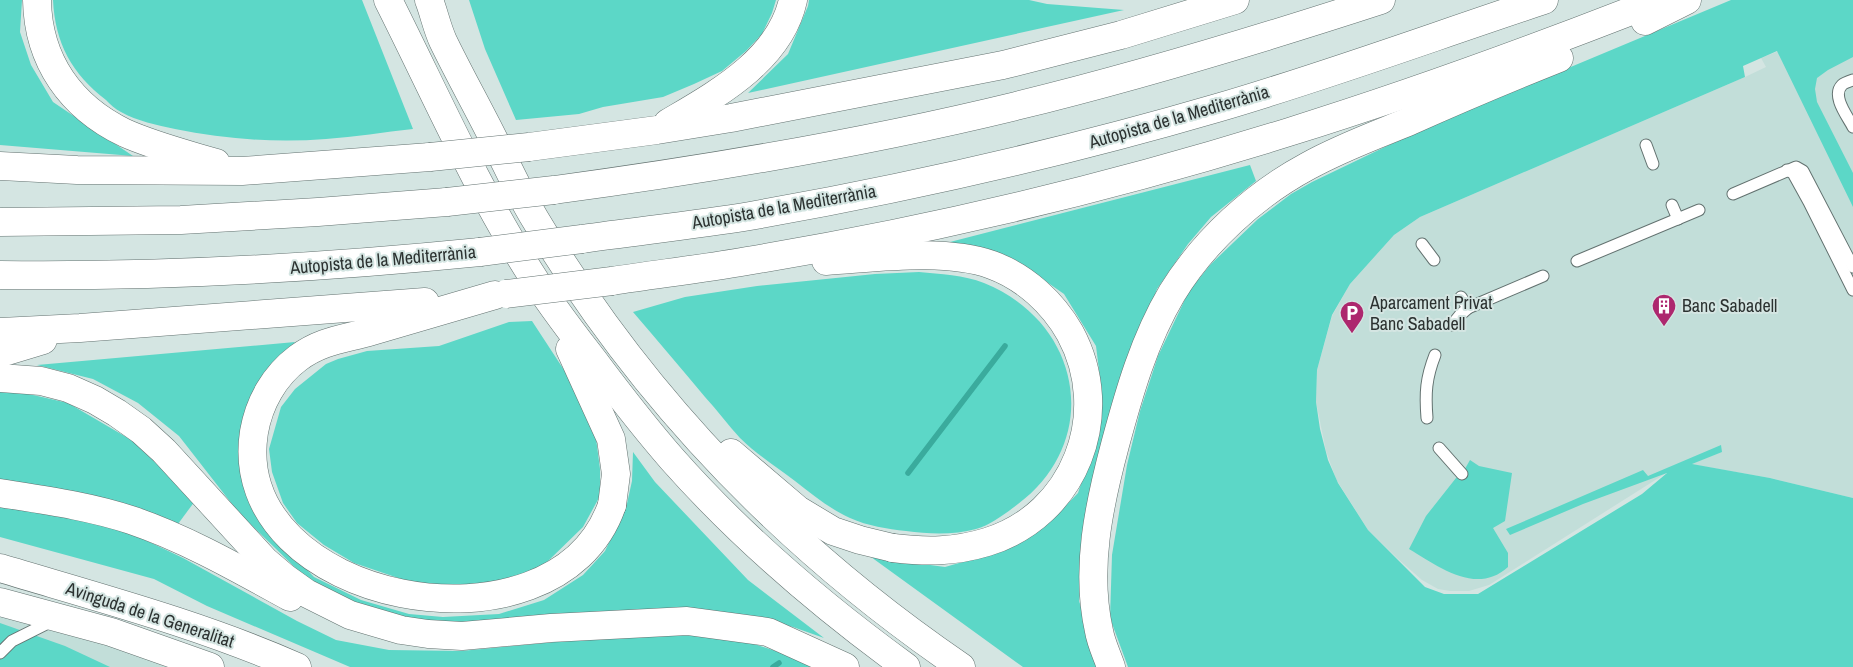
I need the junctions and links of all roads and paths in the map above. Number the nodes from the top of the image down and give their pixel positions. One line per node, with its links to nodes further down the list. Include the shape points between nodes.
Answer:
1 (37, 0): 21 (main road, via 41,35 56,73 87,109 126,133)
2 (388, 0): 13 (main road)
3 (395, 0): 13 (main road)
4 (429, 0): 12 (main road)
5 (441, 0): 12 (main road)
6 (794, 0): 16 (main road, via 784,27 755,63)
7 (1235, 0): 16 (main road, via 1122,35 1003,65 853,96)
8 (1381, 0): 26 (main road, bridge, via 1154,70 1016,106 879,137 668,175 447,202 318,212 181,220)
9 (1544, 0): 32 (main road, Autopista de la Mediterrània, bridge, via 1226,105 1061,150 929,182 758,214 480,252 384,261 173,274)
10 (1659, 0): 29 (main road, via 1386,101 1185,163 985,214)
11 (1687, 0): 59 (main road, via 1626,31 1308,166 1279,184 1214,238 1172,293 1145,350 1123,415 1106,485 1094,544 1093,592 1099,632)
12 (442, 39): 39 (main road, via 534,218)
13 (409, 41): 37 (main road, via 500,223)
14 (1853, 80): 15 (lane, via 1841,86 1838,92 1839,102)
15 (1853, 127)
16 (657, 130): 21 (main road, bridge, via 430,157)
17 (1646, 145): 18 (lane)
18 (1653, 164)
19 (0, 166): 21 (main road)
20 (1787, 170): 22 (lane); 31 (lane, via 1796,167 1803,171); 34 (lane, via 1793,173 1810,202)
21 (242, 171)
22 (1733, 194)
23 (1672, 205): 25 (lane)
24 (1699, 210): 25 (lane)
25 (1678, 219): 30 (lane)
26 (0, 222)
27 (1422, 244): 28 (lane)
28 (1434, 260)
29 (747, 261): 35 (main road, bridge); 39 (main road, via 810,262 916,255 992,265 1021,280 1044,297 1062,319 1086,374 1089,407 1085,439 1076,465 1060,491 1040,512 1017,528 988,542 955,550 925,552 893,548 833,531 798,510 734,455)
30 (1576, 261)
31 (1853, 267)
32 (0, 275)
33 (1543, 276): 38 (lane)
34 (1853, 290)
35 (500, 294): 37 (main road, via 323,344 284,370 262,403 252,453 255,478 266,504 294,543 339,576 401,598 445,604 488,602 540,587 569,570 592,547 604,528 612,505 616,474 614,454 611,438); 41 (main road, via 393,306)
36 (1461, 297): 38 (lane)
37 (546, 298): 57 (main road, via 640,422 741,530 851,626)
38 (1468, 308): 40 (lane)
39 (602, 322): 58 (main road, via 721,466 780,524 897,622)
40 (1452, 325)
41 (80, 328): 42 (main road); 43 (main road)
42 (0, 332)
43 (0, 353)
44 (1435, 355): 46 (lane, via 1425,389)
45 (0, 378): 52 (main road, via 41,381 68,388 117,413 164,451 265,561 327,605 401,630)
46 (1427, 418)
47 (1443, 452): 48 (lane)
48 (1462, 474)
49 (0, 493): 52 (main road, via 86,508 131,520 182,540 340,623 366,631 413,637)
50 (4, 589): 51 (main road, Avinguda de la Generalitat); 55 (main road, Avinguda de la Generalitat, via 161,616 260,650)
51 (60, 617): 53 (lane, via 12,641); 54 (main road, Avinguda de la Generalitat)
52 (462, 636): 56 (main road, via 687,621 768,632)
53 (0, 653)
54 (210, 667)
55 (297, 667)
56 (845, 667)
57 (906, 667)
58 (961, 667)
59 (1111, 667)

